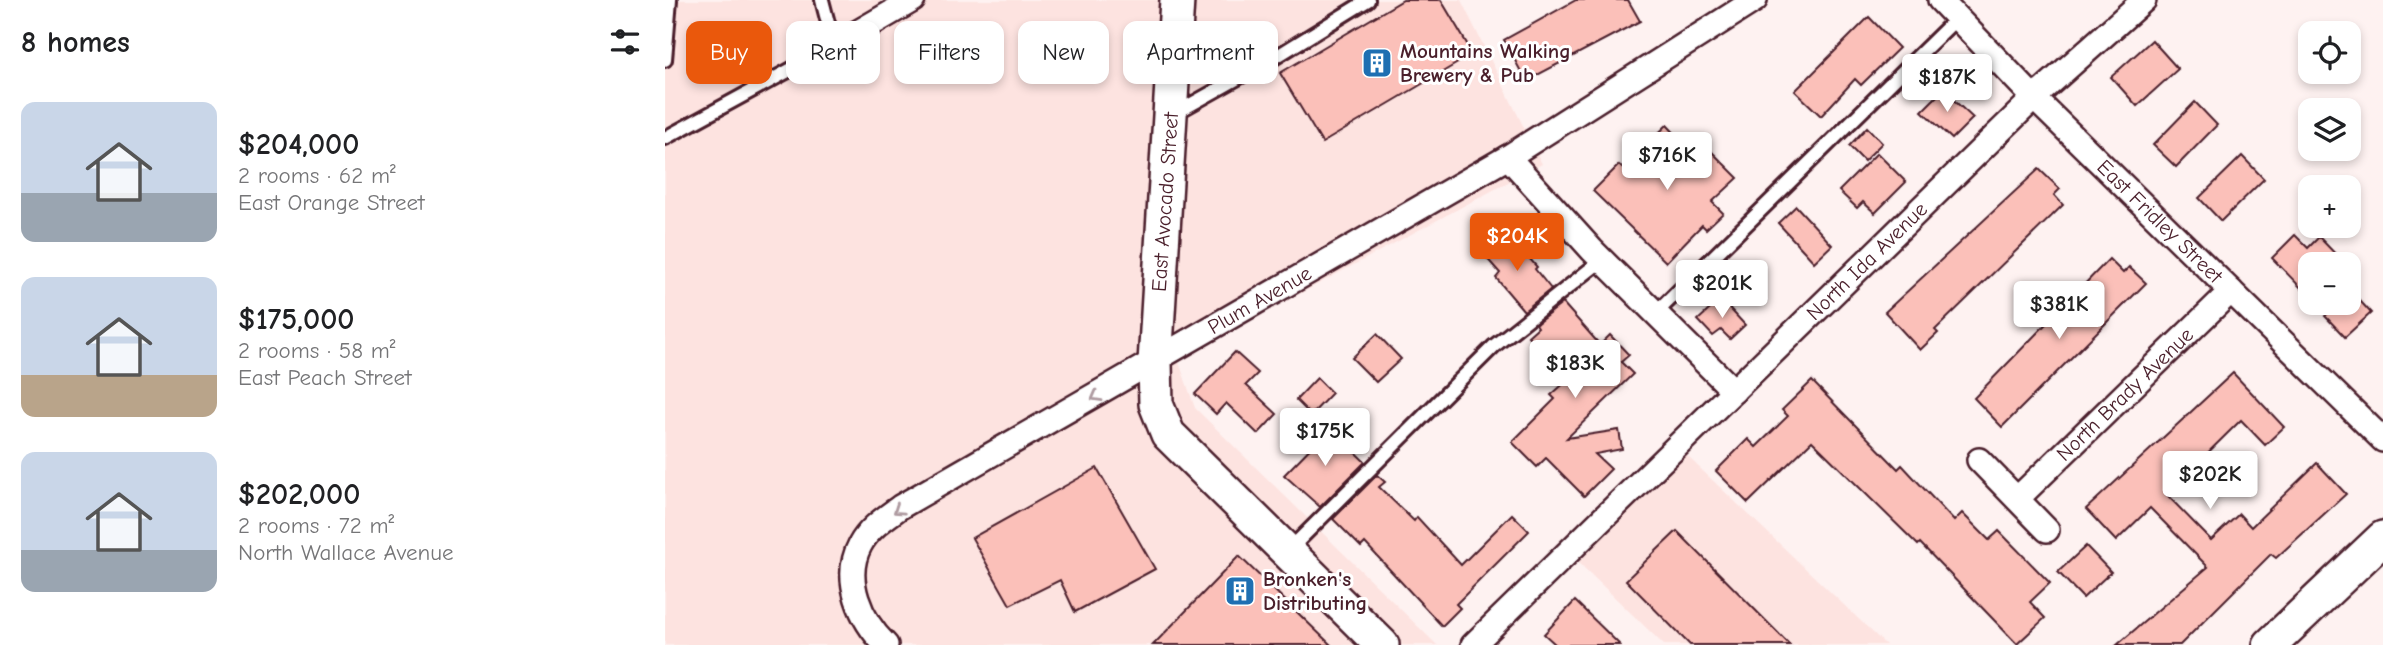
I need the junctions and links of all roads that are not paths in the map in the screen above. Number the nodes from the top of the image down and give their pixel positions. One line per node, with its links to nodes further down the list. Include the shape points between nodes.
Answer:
1 (670, 0): 12 (lane)
2 (822, 0): 10 (lane)
3 (913, 0): 11 (street)
4 (1177, 0): 15 (street, East Avocado Street)
5 (1368, 0): 15 (lane)
6 (1755, 0): 17 (street, Plum Avenue)
7 (1940, 0): 9 (street, East Fridley Street)
8 (2144, 0): 14 (street, North Ida Avenue)
9 (1957, 19): 14 (street, East Fridley Street); 20 (lane)
10 (827, 21)
11 (877, 21)
12 (665, 60)
13 (786, 72): 16 (lane)
14 (2034, 98): 19 (street, East Fridley Street); 22 (street, North Ida Avenue)
15 (1170, 117): 21 (street, East Avocado Street)
16 (665, 138)
17 (1508, 157): 18 (street); 21 (street, Plum Avenue)
18 (1602, 260): 20 (street); 28 (lane, via 1495,346)
19 (2231, 291): 23 (street, East Fridley Street); 25 (street, North Brady Avenue)
20 (1656, 313): 22 (street)
21 (1155, 363): 28 (street, East Avocado Street, via 1156,404 1168,433); 29 (street, Plum Avenue, one-way to 29, via 900,507 873,528 856,556 855,594 862,616)
22 (1734, 391): 31 (street, North Ida Avenue)
23 (2383, 440)
24 (1979, 460): 25 (street)
25 (2018, 498): 26 (street)
26 (2047, 530)
27 (2383, 538): 32 (street)
28 (1288, 551): 30 (street, East Avocado Street)
29 (886, 645)
30 (1382, 645)
31 (1473, 645)
32 (2270, 645)

